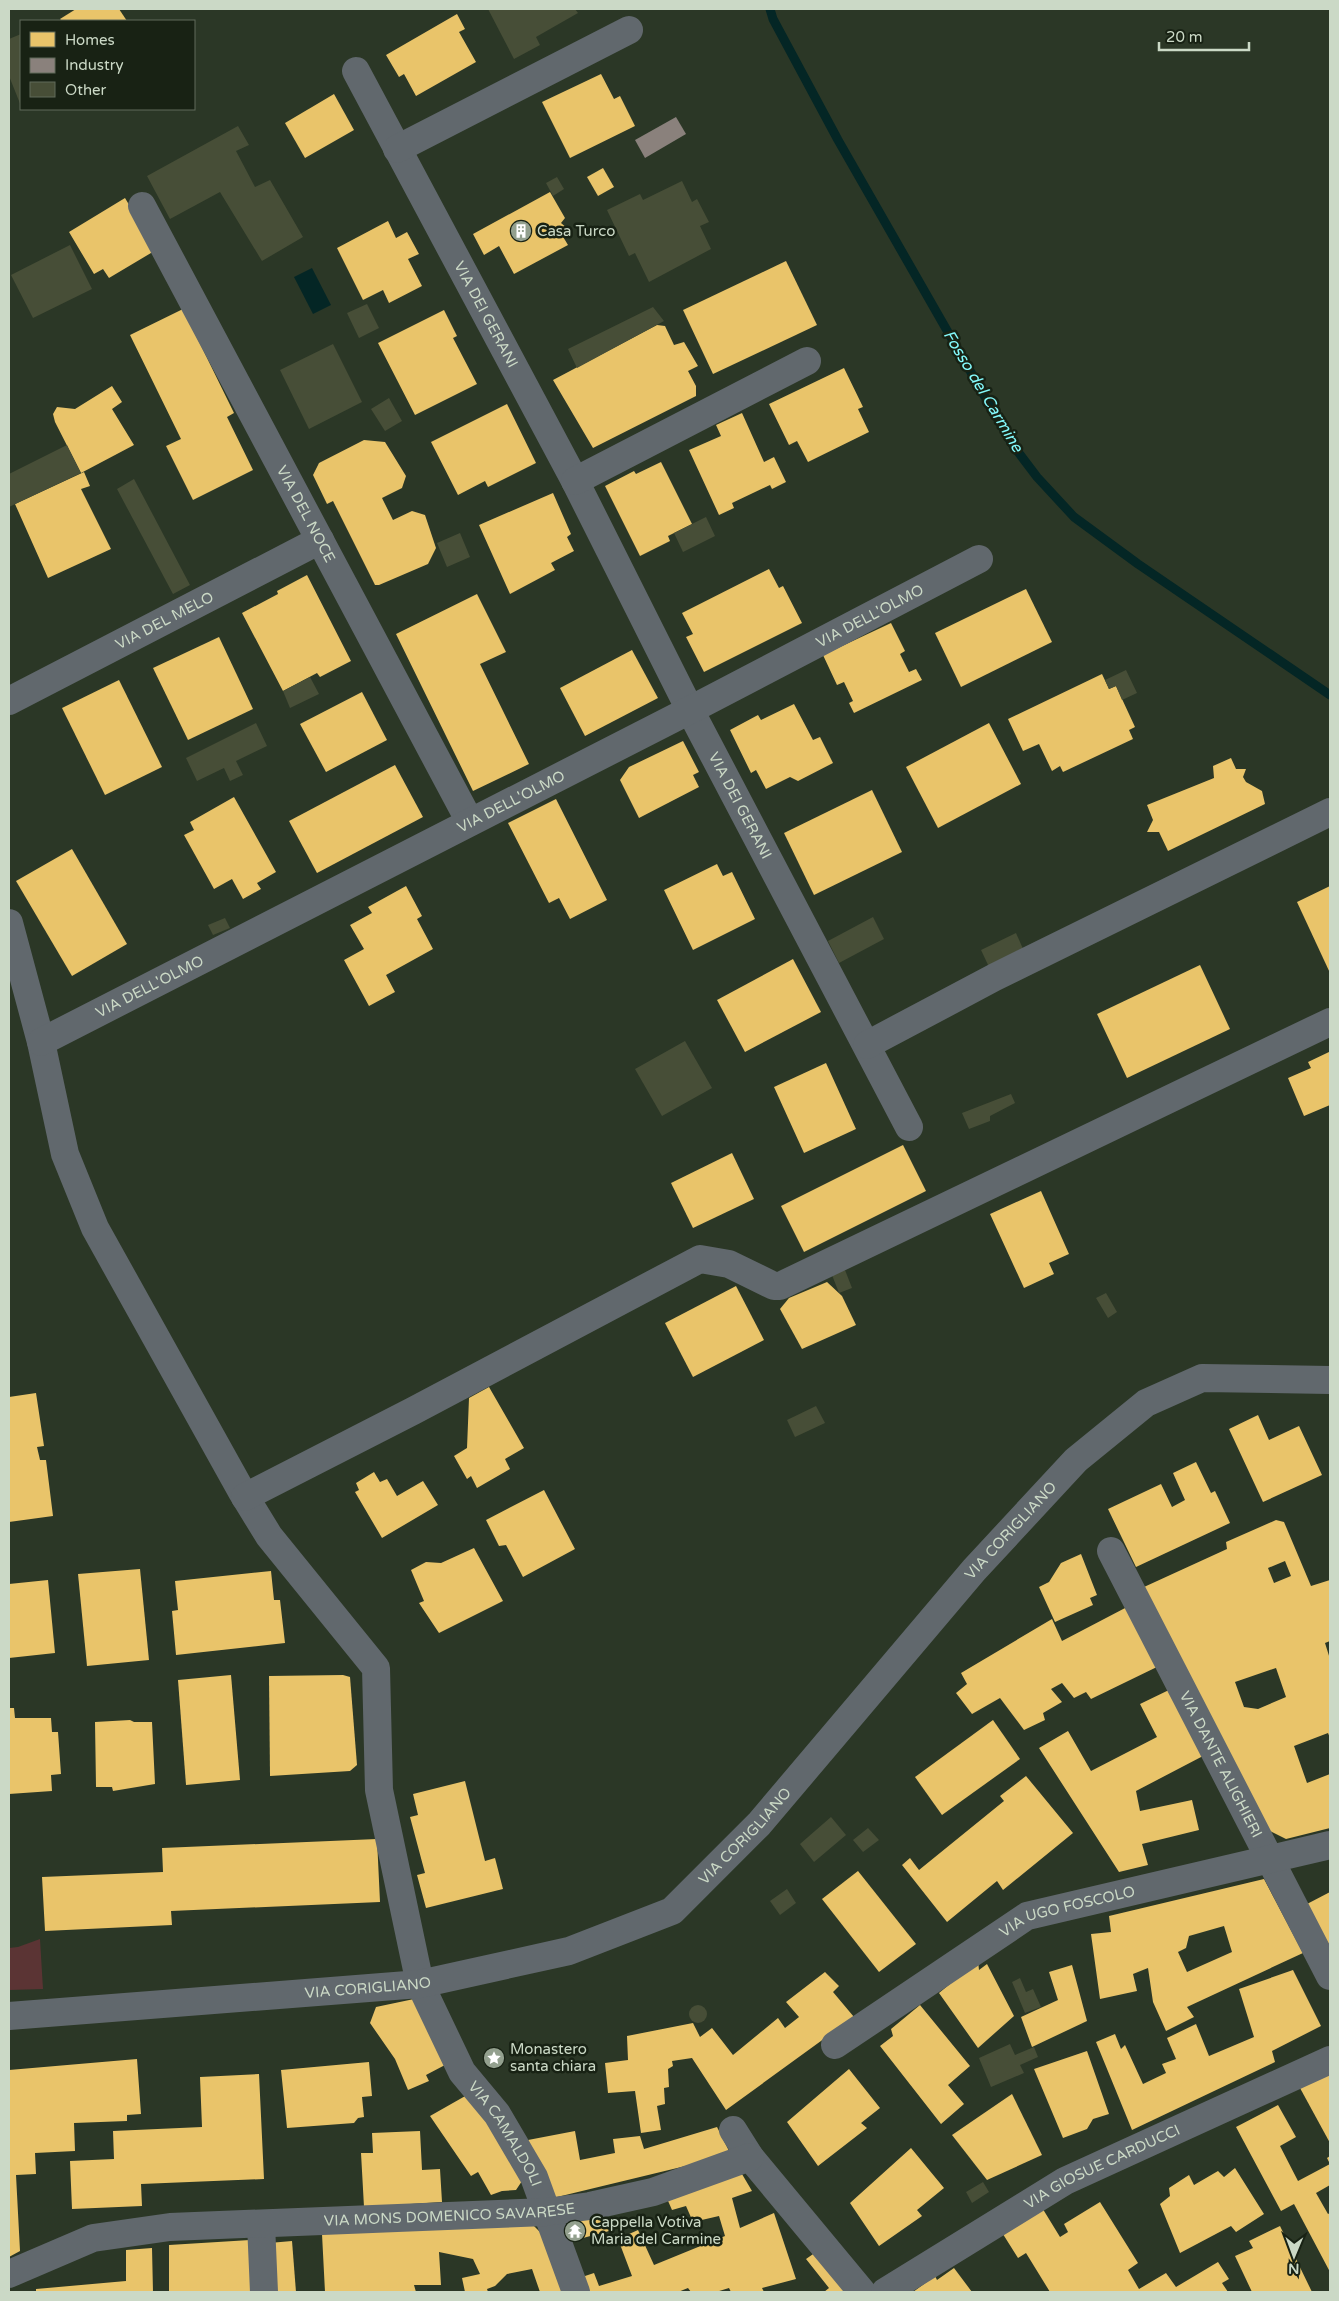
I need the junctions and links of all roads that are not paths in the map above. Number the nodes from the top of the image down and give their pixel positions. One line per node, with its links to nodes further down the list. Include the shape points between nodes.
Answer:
1 (629, 30): 3 (street)
2 (356, 71): 3 (street, VIA DEI GERANI)
3 (396, 149): 6 (street, VIA DEI GERANI)
4 (142, 206): 7 (street, VIA DEL NOCE)
5 (807, 361): 6 (street)
6 (575, 481): 10 (street, VIA DEI GERANI)
7 (320, 540): 9 (street, VIA DEL MELO); 12 (street, VIA DEL NOCE)
8 (979, 559): 10 (street, VIA DELL'OLMO)
9 (9, 701)
10 (690, 710): 12 (street, VIA DELL'OLMO); 16 (street, VIA DEI GERANI)
11 (1330, 812): 16 (street, via 995,977)
12 (470, 822): 15 (street, VIA DELL'OLMO)
13 (9, 923): 15 (street, VIA CAMALDOLI)
14 (1330, 1022): 19 (street, via 780,1286 730,1264 700,1259)
15 (42, 1042): 19 (street, VIA CAMALDOLI, via 65,1154 95,1228)
16 (866, 1045): 17 (street, VIA DEI GERANI)
17 (909, 1127)
18 (1330, 1380): 24 (street, VIA CORIGLIANO, via 1202,1378 1146,1403 1076,1460 974,1570 759,1824 672,1911 570,1951)
19 (245, 1497): 24 (street, VIA CAMALDOLI, via 269,1536 376,1668 379,1790)
20 (1111, 1551): 22 (street, VIA DANTE ALIGHIERI)
21 (1330, 1845): 22 (street, VIA UGO FOSCOLO)
22 (1272, 1860): 23 (street, VIA DANTE ALIGHIERI); 26 (street, VIA UGO FOSCOLO, via 1027,1916)
23 (1330, 1976)
24 (420, 1984): 25 (street, VIA CORIGLIANO); 30 (street, VIA CAMALDOLI, via 462,2072 497,2114 534,2177)
25 (9, 2016)
26 (835, 2045)
27 (1330, 2060): 36 (street, VIA GIOSUE CARDUCCI, via 1065,2181)
28 (733, 2130): 29 (street)
29 (750, 2157): 30 (street, VIA MONS DOMENICO SAVARESE, via 653,2192); 35 (street)
30 (546, 2212): 31 (street, VIA MONS DOMENICO SAVARESE); 34 (street, VIA CAMALDOLI)
31 (261, 2224): 32 (street, VIA MONS DOMENICO SAVARESE, via 170,2227 93,2238); 33 (street)
32 (9, 2274)
33 (264, 2292)
34 (576, 2292)
35 (862, 2292)
36 (885, 2292)

